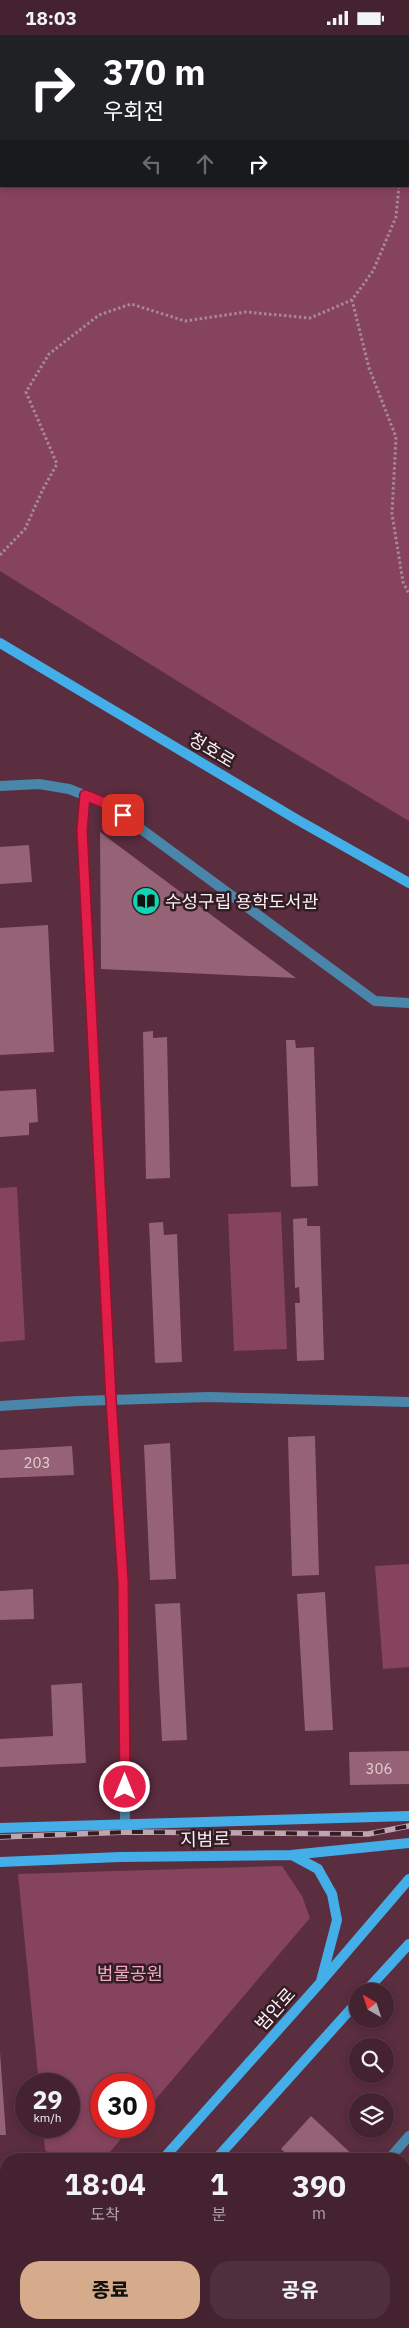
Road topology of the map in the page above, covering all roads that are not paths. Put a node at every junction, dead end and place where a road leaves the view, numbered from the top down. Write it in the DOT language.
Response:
graph roads {
  1 [pos="0,643"];
  2 [pos="0,786"];
  3 [pos="85,795"];
  4 [pos="409,883"];
  5 [pos="409,1003"];
  6 [pos="111,1400"];
  7 [pos="409,1402"];
  8 [pos="0,1406"];
  9 [pos="409,1816"];
  10 [pos="125,1825"];
  11 [pos="0,1828"];
  12 [pos="409,1843"];
  13 [pos="291,1855"];
  14 [pos="0,1862"];
  15 [pos="409,1879"];
  16 [pos="409,1944"];
  17 [pos="320,1983"];
  18 [pos="373,1983"];
  19 [pos="349,2011"];
  20 [pos="409,2136"];
  21 [pos="168,2153"];
  22 [pos="221,2153"];
  23 [pos="393,2153"];
  1 -- 4 [label="main road, 청호로"];
  2 -- 3 [label="street"];
  3 -- 5 [label="street"];
  3 -- 6 [label="street"];
  6 -- 7 [label="street"];
  6 -- 8 [label="street"];
  6 -- 10 [label="street"];
  9 -- 10 [label="main road"];
  10 -- 11 [label="main road"];
  12 -- 13 [label="main road, 지범로"];
  13 -- 14 [label="main road, 지범로"];
  13 -- 17 [label="main road"];
  15 -- 17 [label="main road, 범안로"];
  16 -- 18 [label="main road"];
  17 -- 21 [label="main road, 범안로"];
  19 -- 22 [label="main road"];
  20 -- 23 [label="street"];
}
